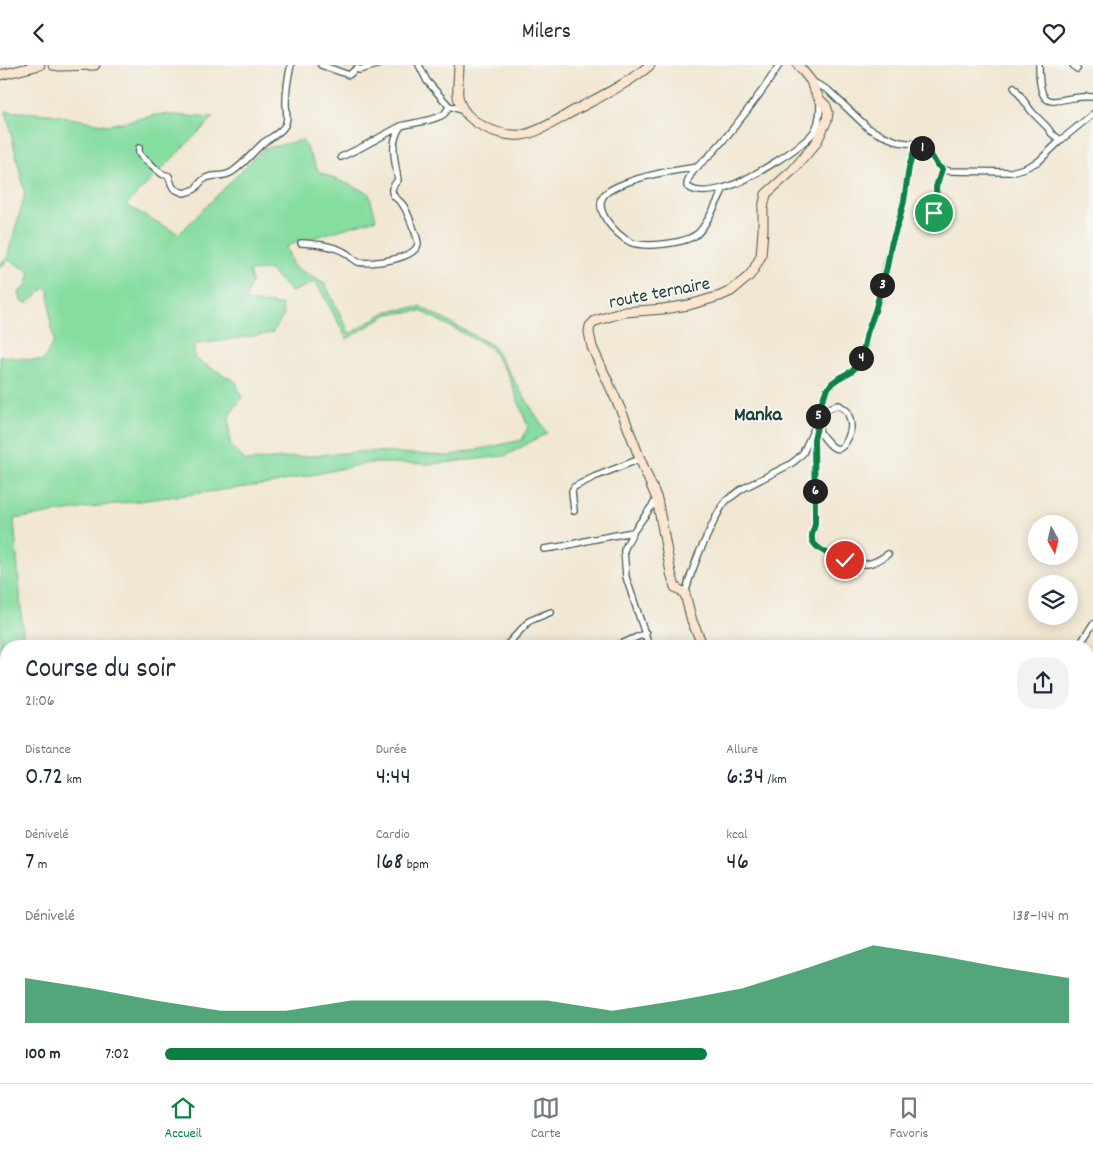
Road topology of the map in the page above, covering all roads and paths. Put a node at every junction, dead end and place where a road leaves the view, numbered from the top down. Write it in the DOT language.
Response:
graph roads {
  1 [pos="40,65"];
  2 [pos="53,65"];
  3 [pos="95,65"];
  4 [pos="291,65"];
  5 [pos="321,65"];
  6 [pos="377,65"];
  7 [pos="420,65"];
  8 [pos="459,65"];
  9 [pos="650,65"];
  10 [pos="779,65"];
  11 [pos="798,65"];
  12 [pos="1039,65"];
  13 [pos="0,75"];
  14 [pos="811,81"];
  15 [pos="1014,87"];
  16 [pos="1093,97"];
  17 [pos="820,100"];
  18 [pos="449,106"];
  19 [pos="464,111"];
  20 [pos="1093,114"];
  21 [pos="401,126"];
  22 [pos="1061,140"];
  23 [pos="916,144"];
  24 [pos="138,148"];
  25 [pos="341,157"];
  26 [pos="698,167"];
  27 [pos="942,169"];
  28 [pos="724,188"];
  29 [pos="930,225"];
  30 [pos="301,243"];
  31 [pos="819,408"];
  32 [pos="818,423"];
  33 [pos="640,459"];
  34 [pos="658,499"];
  35 [pos="574,511"];
  36 [pos="633,532"];
  37 [pos="544,549"];
  38 [pos="888,554"];
  39 [pos="685,593"];
  40 [pos="551,612"];
  41 [pos="1093,624"];
  42 [pos="646,633"];
  43 [pos="512,640"];
  44 [pos="630,640"];
  45 [pos="648,640"];
  46 [pos="701,640"];
  47 [pos="1083,640"];
  1 -- 13 [label="street"];
  2 -- 3 [label="street"];
  4 -- 24 [label="street"];
  5 -- 6 [label="street"];
  7 -- 18 [label="street"];
  8 -- 19 [label="street"];
  9 -- 19 [label="street"];
  10 -- 26 [label="street"];
  11 -- 14 [label="street"];
  12 -- 16 [label="street"];
  14 -- 17 [label="street"];
  14 -- 23 [label="street"];
  15 -- 22 [label="street"];
  17 -- 28 [label="street"];
  17 -- 33 [label="street, route ternaire"];
  18 -- 19 [label="street"];
  18 -- 21 [label="street"];
  20 -- 22 [label="street"];
  21 -- 25 [label="street"];
  21 -- 30 [label="street"];
  22 -- 27 [label="street"];
  23 -- 27 [label="street"];
  23 -- 31 [label="street"];
  26 -- 28 [label="street"];
  26 -- 28 [label="street"];
  27 -- 29 [label="street"];
  31 -- 32 [label="street"];
  31 -- 32 [label="street"];
  32 -- 38 [label="street"];
  32 -- 39 [label="street"];
  33 -- 34 [label="street, route ternaire"];
  33 -- 35 [label="street"];
  34 -- 36 [label="street"];
  34 -- 39 [label="street, route ternaire"];
  36 -- 37 [label="street"];
  36 -- 42 [label="street"];
  39 -- 46 [label="street, route ternaire"];
  40 -- 43 [label="street"];
  41 -- 47 [label="street"];
  42 -- 44 [label="street"];
  42 -- 45 [label="street"];
}
